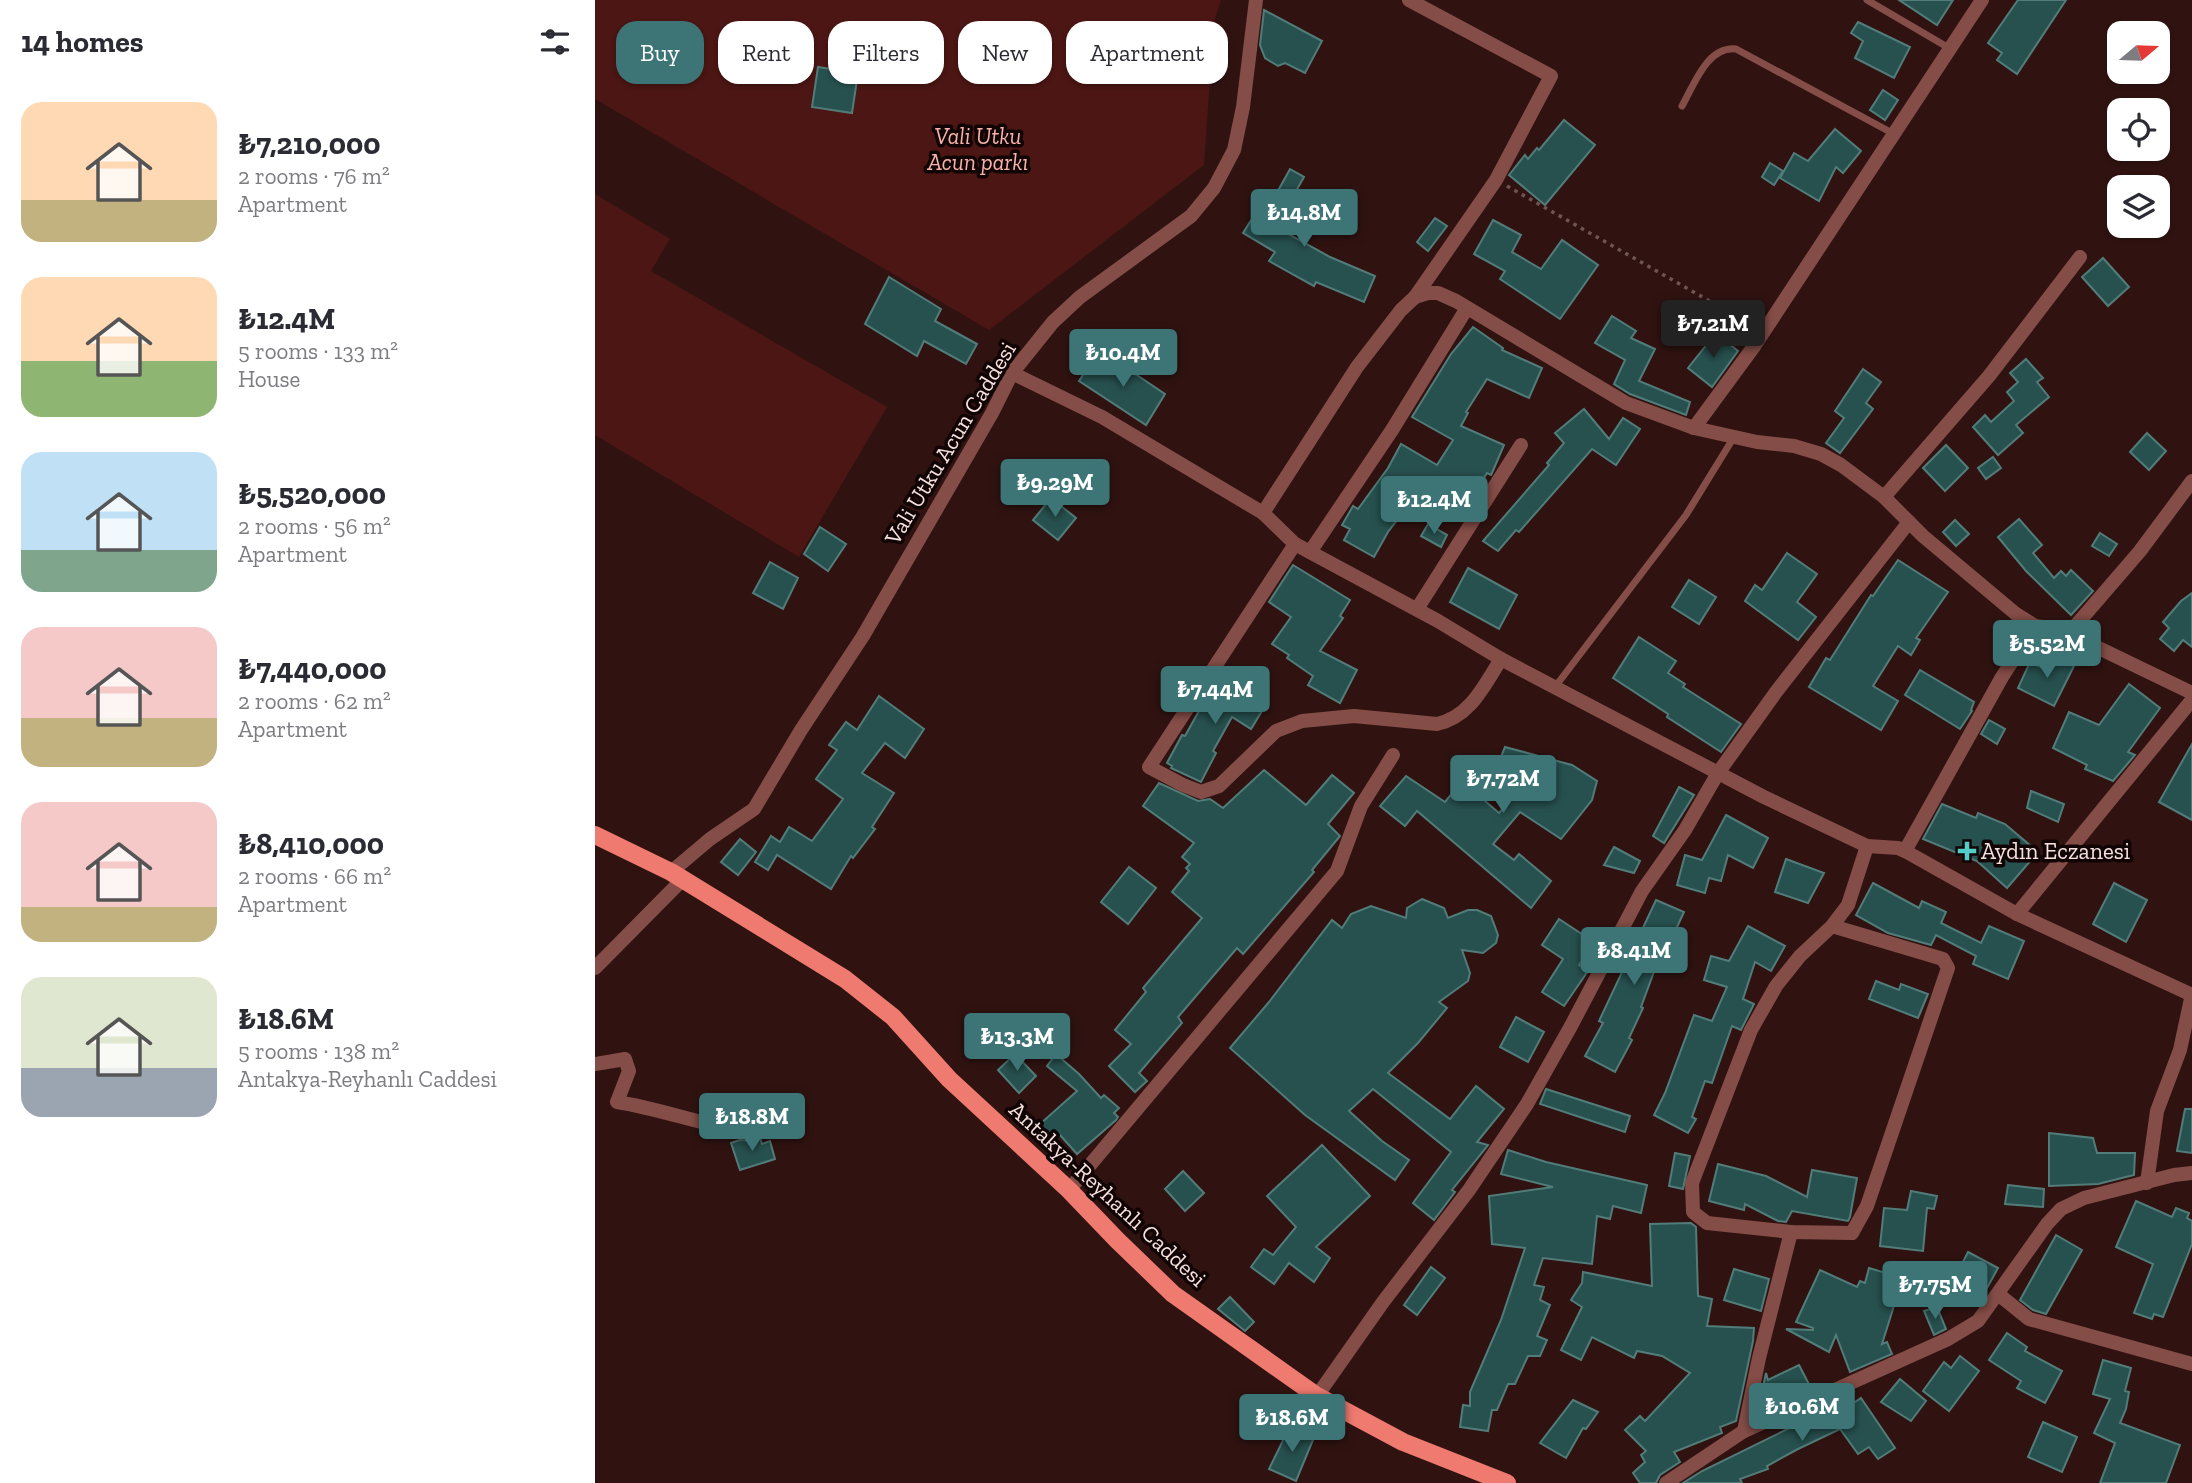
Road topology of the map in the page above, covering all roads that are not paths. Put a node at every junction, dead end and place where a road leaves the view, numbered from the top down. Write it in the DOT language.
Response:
graph roads {
  1 [pos="1256,0"];
  2 [pos="1409,0"];
  3 [pos="1867,0"];
  4 [pos="1982,0"];
  5 [pos="1949,48"];
  6 [pos="1682,106"];
  7 [pos="1894,134"];
  8 [pos="2080,257"];
  9 [pos="1415,297"];
  10 [pos="1467,308"];
  11 [pos="1012,373"];
  12 [pos="1694,428"];
  13 [pos="1735,437"];
  14 [pos="1521,444"];
  15 [pos="2192,481"];
  16 [pos="1884,497"];
  17 [pos="1263,513"];
  18 [pos="1909,522"];
  19 [pos="1295,544"];
  20 [pos="1310,552"];
  21 [pos="1417,609"];
  22 [pos="2035,626"];
  23 [pos="2071,631"];
  24 [pos="1501,659"];
  25 [pos="1555,687"];
  26 [pos="2192,693"];
  27 [pos="2192,700"];
  28 [pos="1393,755"];
  29 [pos="1718,773"];
  30 [pos="595,835"];
  31 [pos="1867,846"];
  32 [pos="1905,851"];
  33 [pos="677,876"];
  34 [pos="2017,914"];
  35 [pos="1832,926"];
  36 [pos="595,968"];
  37 [pos="2192,995"];
  38 [pos="595,1064"];
  39 [pos="752,1132"];
  40 [pos="2192,1173"];
  41 [pos="2147,1183"];
  42 [pos="1069,1190"];
  43 [pos="1791,1232"];
  44 [pos="1998,1294"];
  45 [pos="2192,1364"];
  46 [pos="1317,1396"];
  47 [pos="1744,1431"];
  48 [pos="1507,1483"];
  49 [pos="1666,1483"];
  1 -- 11 [label="street, Vali Utku Acun Caddesi"];
  2 -- 9 [label="street"];
  3 -- 5 [label="lane"];
  4 -- 5 [label="street"];
  5 -- 7 [label="street"];
  6 -- 7 [label="lane"];
  7 -- 12 [label="street"];
  8 -- 16 [label="street"];
  9 -- 10 [label="street"];
  9 -- 17 [label="street"];
  10 -- 12 [label="street"];
  10 -- 20 [label="street"];
  11 -- 17 [label="street"];
  11 -- 33 [label="street, Vali Utku Acun Caddesi"];
  12 -- 13 [label="street"];
  13 -- 16 [label="street"];
  13 -- 25 [label="lane"];
  14 -- 21 [label="street"];
  15 -- 23 [label="street"];
  16 -- 18 [label="street"];
  17 -- 19 [label="street"];
  18 -- 22 [label="street"];
  18 -- 29 [label="street"];
  19 -- 20 [label="street"];
  19 -- 24 [label="street"];
  20 -- 21 [label="street"];
  21 -- 24 [label="street"];
  22 -- 23 [label="street"];
  22 -- 32 [label="street"];
  23 -- 26 [label="street"];
  24 -- 25 [label="street"];
  25 -- 29 [label="street"];
  27 -- 34 [label="street"];
  28 -- 42 [label="street"];
  29 -- 31 [label="street"];
  29 -- 46 [label="street"];
  30 -- 33 [label="main road, Antakya-Reyhanlı Caddesi"];
  31 -- 32 [label="street"];
  31 -- 35 [label="street"];
  32 -- 34 [label="street"];
  33 -- 36 [label="street, Vali Utku Acun Caddesi"];
  33 -- 42 [label="main road, Antakya-Reyhanlı Caddesi"];
  34 -- 37 [label="street"];
  35 -- 43 [label="street"];
  35 -- 43 [label="street"];
  37 -- 41 [label="street"];
  38 -- 39 [label="street"];
  40 -- 41 [label="street"];
  41 -- 44 [label="street"];
  42 -- 46 [label="main road, Antakya-Reyhanlı Caddesi"];
  43 -- 47 [label="street"];
  44 -- 45 [label="street"];
  44 -- 47 [label="street"];
  46 -- 48 [label="main road, Antakya-Reyhanlı Caddesi"];
  47 -- 49 [label="street"];
}
